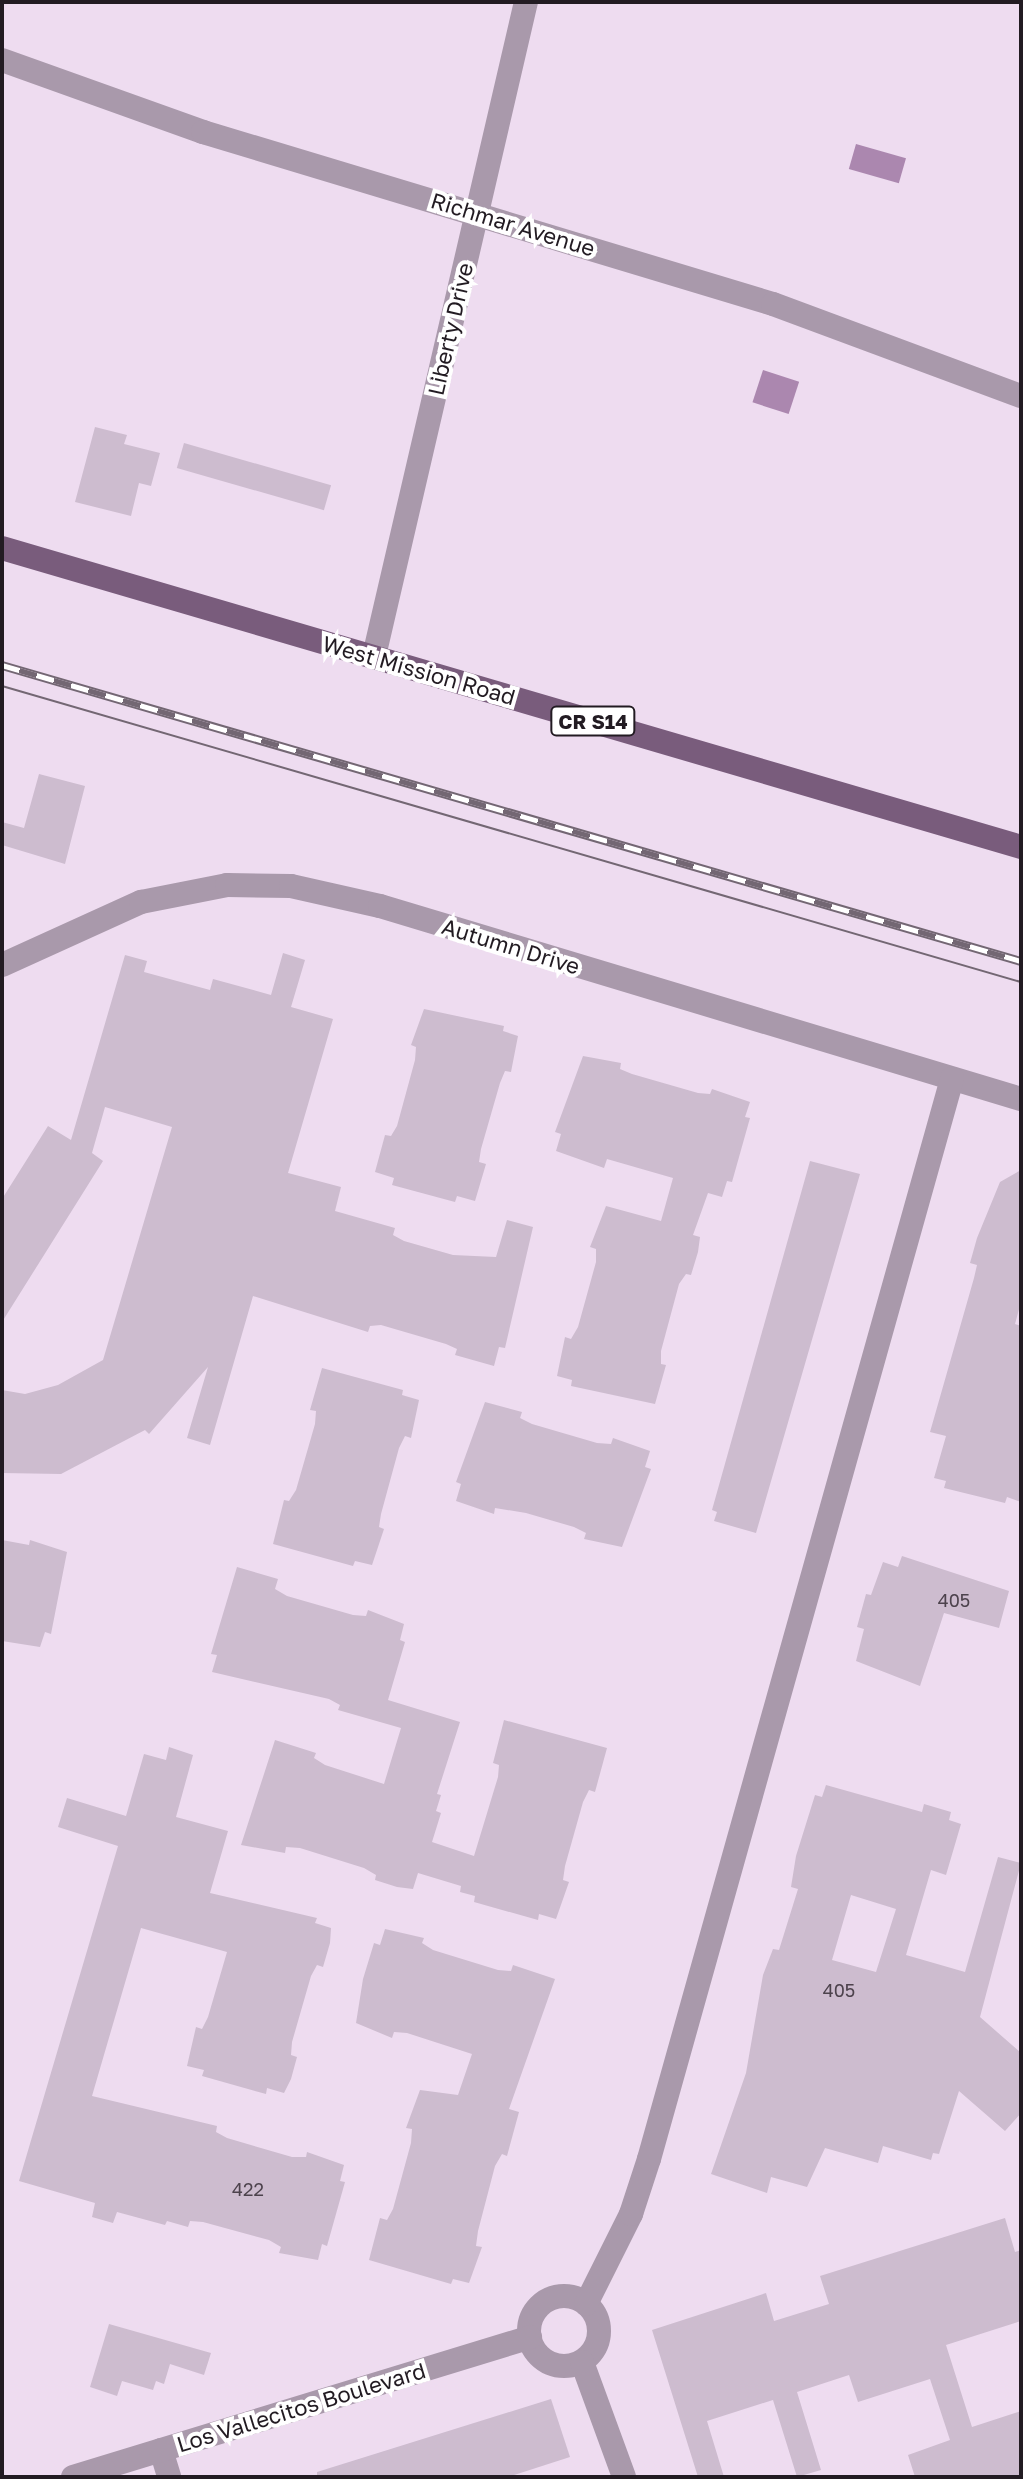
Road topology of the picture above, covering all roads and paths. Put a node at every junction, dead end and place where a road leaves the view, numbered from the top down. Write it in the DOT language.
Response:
graph roads {
  1 [pos="526,2"];
  2 [pos="2,60"];
  3 [pos="477,213"];
  4 [pos="1021,396"];
  5 [pos="2,548"];
  6 [pos="374,656"];
  7 [pos="1021,847"];
  8 [pos="2,965"];
  9 [pos="952,1079"];
  10 [pos="1021,1099"];
  11 [pos="586,2304"];
  12 [pos="530,2337"];
  13 [pos="582,2362"];
  14 [pos="161,2450"];
  15 [pos="73,2477"];
  16 [pos="169,2477"];
  17 [pos="624,2477"];
  1 -- 3 [label="street, Liberty Drive"];
  2 -- 3 [label="street, Richmar Avenue"];
  3 -- 4 [label="street, Richmar Avenue"];
  3 -- 6 [label="street, Liberty Drive"];
  5 -- 6 [label="main road, West Mission Road / CR S14"];
  6 -- 7 [label="main road, West Mission Road / CR S14"];
  8 -- 9 [label="street, Autumn Drive"];
  9 -- 10 [label="street, Autumn Drive"];
  9 -- 11 [label="street"];
  11 -- 12 [label="street"];
  11 -- 13 [label="street"];
  12 -- 13 [label="street"];
  12 -- 14 [label="street, Los Vallecitos Boulevard"];
  13 -- 17 [label="street"];
  14 -- 15 [label="street, Los Vallecitos Boulevard"];
  14 -- 16 [label="street"];
}
